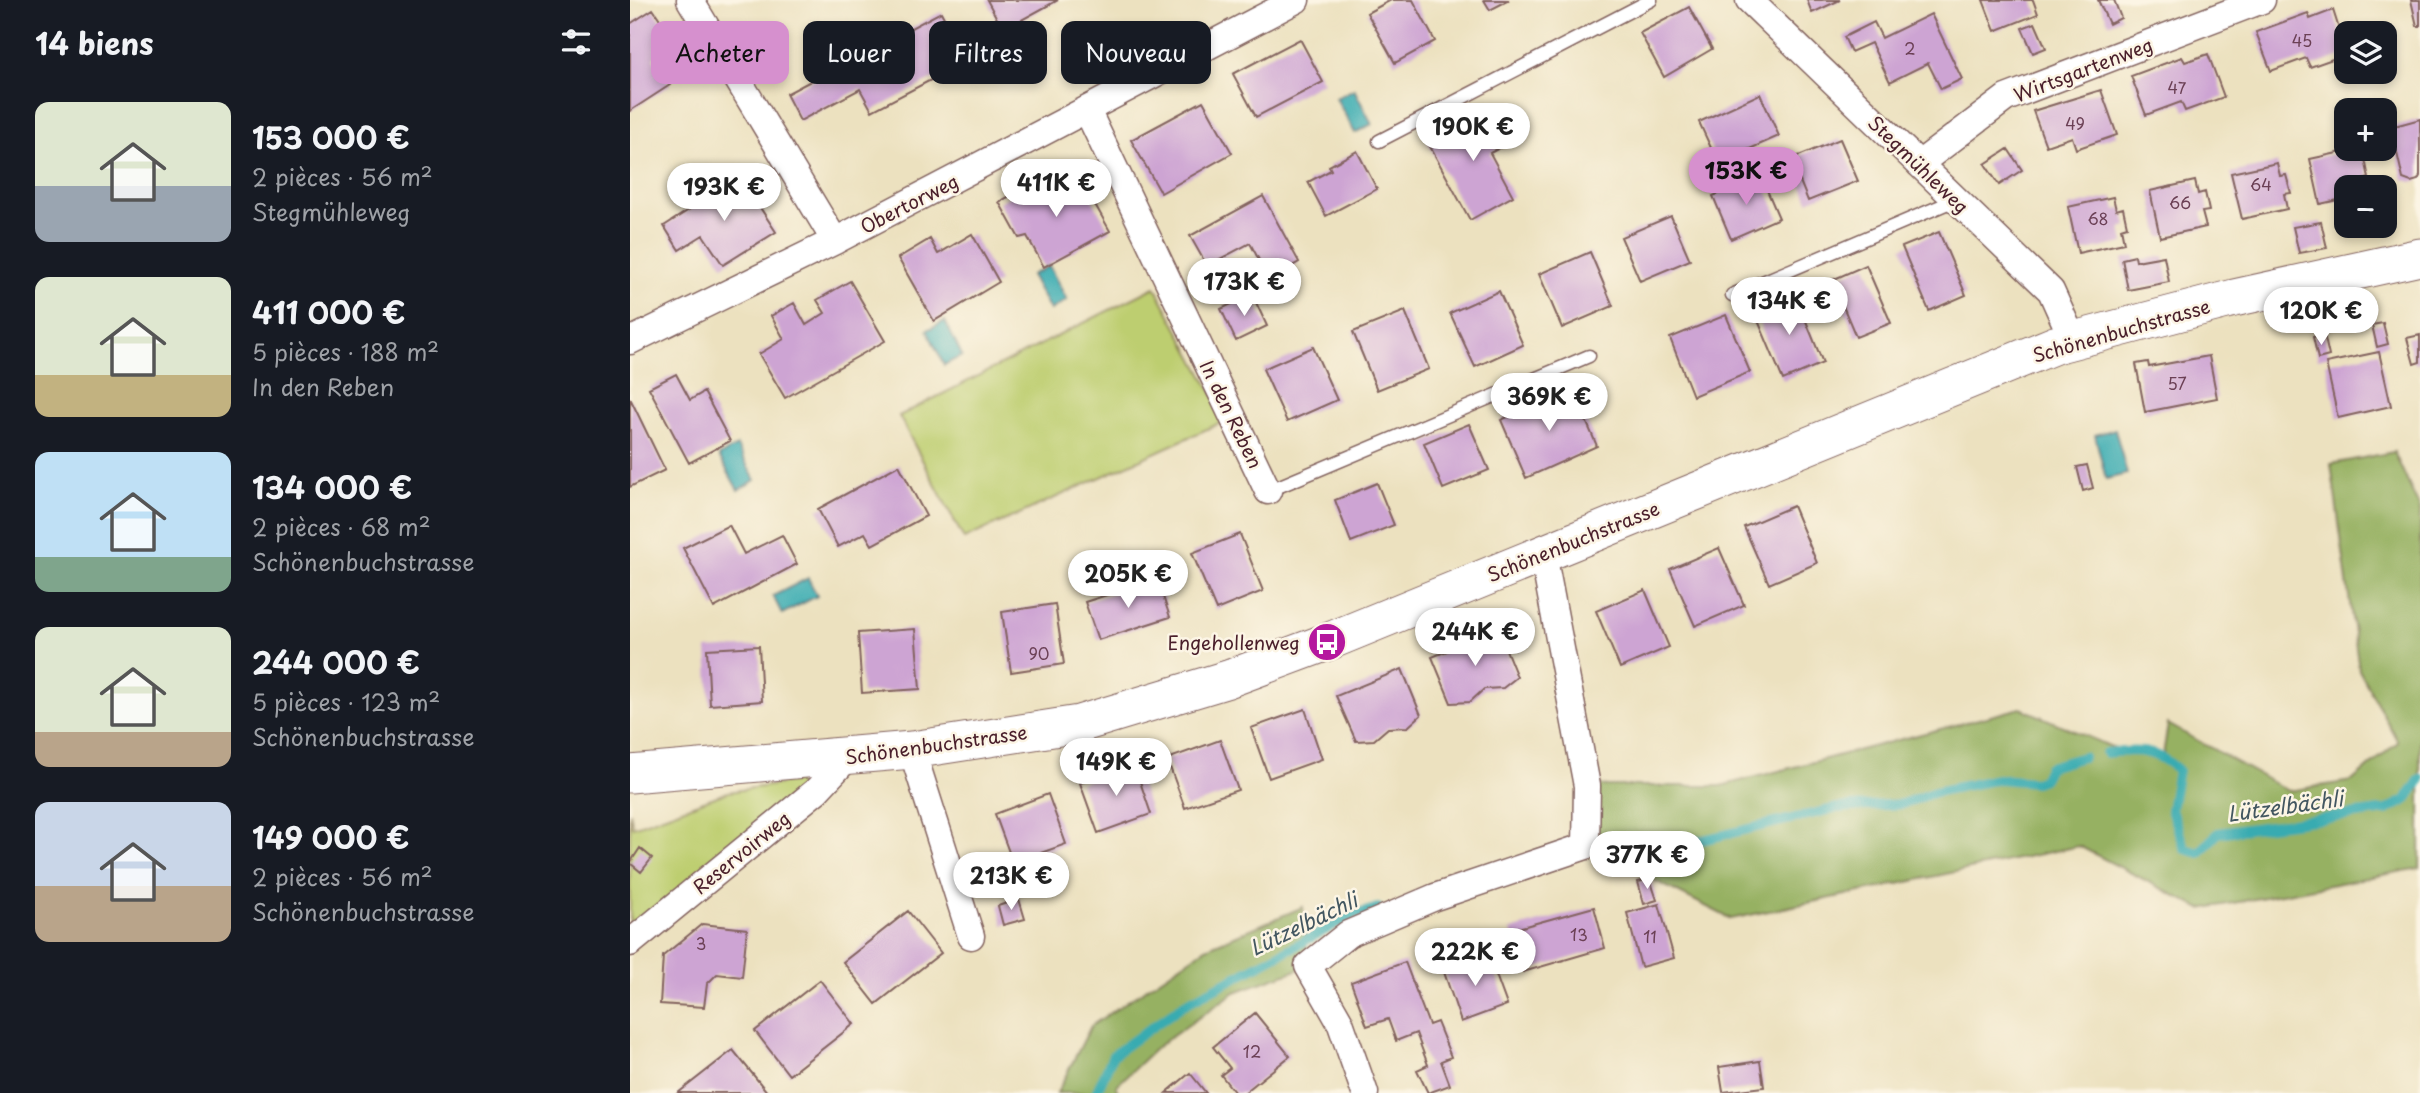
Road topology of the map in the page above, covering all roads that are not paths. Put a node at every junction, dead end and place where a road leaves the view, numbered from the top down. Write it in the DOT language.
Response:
graph roads {
  1 [pos="690,0"];
  2 [pos="1296,0"];
  3 [pos="1651,0"];
  4 [pos="1749,0"];
  5 [pos="2262,0"];
  6 [pos="1087,110"];
  7 [pos="1379,141"];
  8 [pos="1919,164"];
  9 [pos="1955,200"];
  10 [pos="835,241"];
  11 [pos="2420,257"];
  12 [pos="1732,295"];
  13 [pos="2073,340"];
  14 [pos="630,341"];
  15 [pos="1588,356"];
  16 [pos="1268,491"];
  17 [pos="1543,554"];
  18 [pos="912,750"];
  19 [pos="848,757"];
  20 [pos="630,774"];
  21 [pos="971,936"];
  22 [pos="630,943"];
  23 [pos="1365,1093"];
  1 -- 10 [label="street"];
  2 -- 6 [label="street, Obertorweg"];
  3 -- 7 [label="lane"];
  4 -- 8 [label="street, Stegmühleweg"];
  5 -- 8 [label="street, Wirtsgartenweg"];
  6 -- 10 [label="street, Obertorweg"];
  6 -- 16 [label="street, In den Reben"];
  8 -- 9 [label="street, Stegmühleweg"];
  9 -- 12 [label="lane"];
  9 -- 13 [label="street, Stegmühleweg"];
  10 -- 14 [label="street, Obertorweg"];
  11 -- 13 [label="street, Schönenbuchstrasse"];
  13 -- 17 [label="street, Schönenbuchstrasse"];
  15 -- 16 [label="lane"];
  17 -- 18 [label="street, Schönenbuchstrasse"];
  17 -- 23 [label="street"];
  18 -- 19 [label="street, Schönenbuchstrasse"];
  18 -- 21 [label="street"];
  19 -- 20 [label="street, Schönenbuchstrasse"];
  19 -- 22 [label="street, Reservoirweg"];
}
